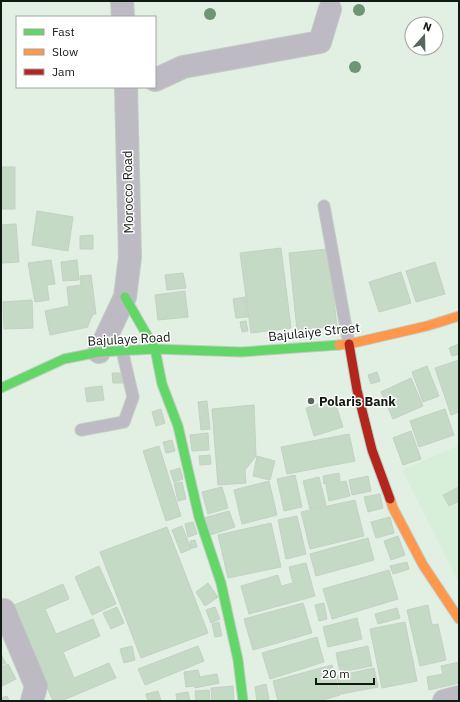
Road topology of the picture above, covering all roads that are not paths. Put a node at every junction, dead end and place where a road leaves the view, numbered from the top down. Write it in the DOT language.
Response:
graph roads {
  1 [pos="122,1"];
  2 [pos="330,9"];
  3 [pos="123,16"];
  4 [pos="156,80"];
  5 [pos="131,89"];
  6 [pos="324,206"];
  7 [pos="125,297"];
  8 [pos="459,316"];
  9 [pos="349,344"];
  10 [pos="155,349"];
  11 [pos="122,350"];
  12 [pos="99,352"];
  13 [pos="241,352"];
  14 [pos="1,388"];
  15 [pos="81,430"];
  16 [pos="4,610"];
  17 [pos="459,619"];
  18 [pos="459,697"];
  19 [pos="32,701"];
  20 [pos="243,701"];
  21 [pos="444,701"];
  1 -- 3 [label="street"];
  2 -- 4 [label="street"];
  5 -- 7 [label="street, Morocco Road"];
  6 -- 9 [label="lane"];
  7 -- 10 [label="street"];
  7 -- 12 [label="street, Morocco Road"];
  8 -- 9 [label="street, Bajulaiye Street"];
  9 -- 13 [label="street, Bajulaiye Street"];
  9 -- 17 [label="street"];
  10 -- 11 [label="street, Bajulaye Road"];
  10 -- 13 [label="street, Bajulaye Road"];
  10 -- 20 [label="street"];
  11 -- 12 [label="street, Bajulaye Road"];
  11 -- 15 [label="lane"];
  12 -- 14 [label="street, Bajulaye Road"];
  16 -- 19 [label="street"];
  18 -- 21 [label="street"];
}
